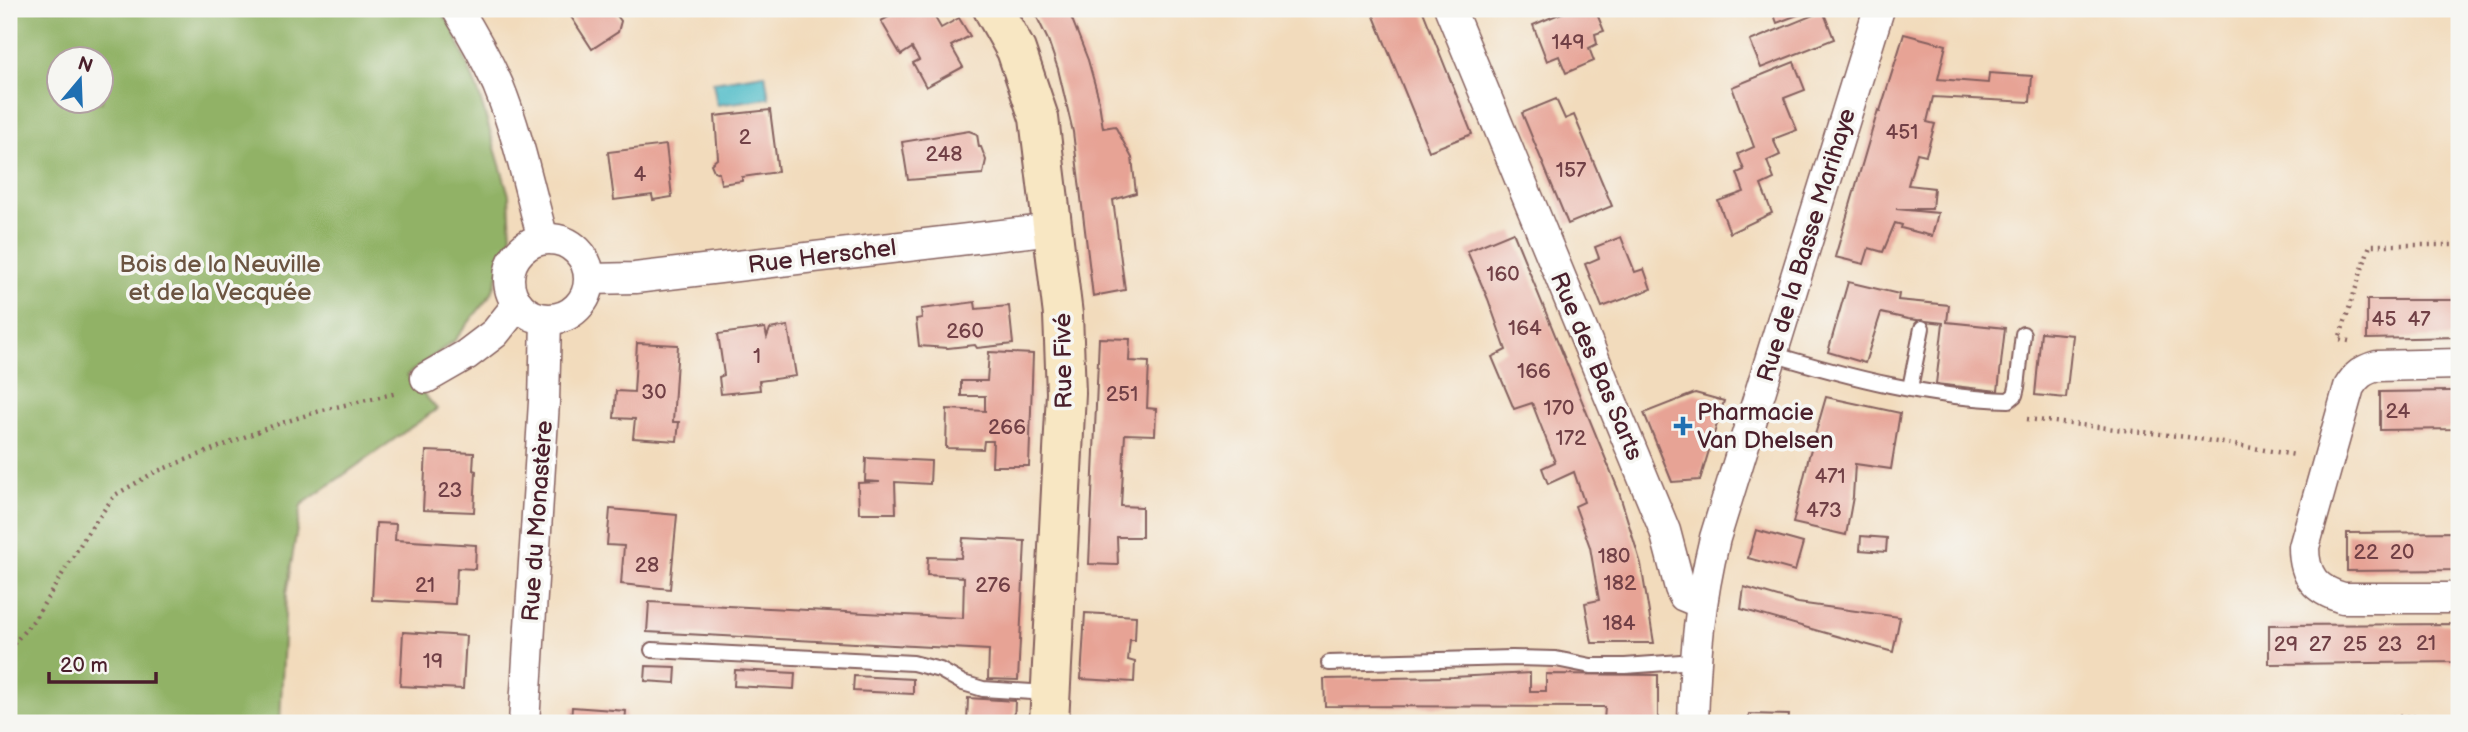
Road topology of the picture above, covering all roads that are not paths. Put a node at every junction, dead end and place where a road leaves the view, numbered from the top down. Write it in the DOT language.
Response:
graph roads {
  1 [pos="457,9"];
  2 [pos="993,9"];
  3 [pos="1450,9"];
  4 [pos="1879,9"];
  5 [pos="1053,229"];
  6 [pos="543,239"];
  7 [pos="590,279"];
  8 [pos="518,304"];
  9 [pos="546,319"];
  10 [pos="1922,328"];
  11 [pos="2023,334"];
  12 [pos="1772,354"];
  13 [pos="2459,364"];
  14 [pos="426,378"];
  15 [pos="1910,388"];
  16 [pos="2459,598"];
  17 [pos="1701,603"];
  18 [pos="652,650"];
  19 [pos="1695,661"];
  20 [pos="1329,663"];
  21 [pos="1049,708"];
  22 [pos="524,723"];
  23 [pos="1693,723"];
  1 -- 6 [label="street"];
  2 -- 5 [label="street, Rue Fivé"];
  3 -- 17 [label="street, Rue des Bas Sarts"];
  4 -- 12 [label="street, Rue de la Basse Marihaye"];
  5 -- 7 [label="street, Rue Herschel"];
  5 -- 21 [label="street, Rue Fivé"];
  6 -- 7 [label="street"];
  6 -- 8 [label="street"];
  7 -- 9 [label="street"];
  8 -- 9 [label="street"];
  8 -- 14 [label="street"];
  9 -- 22 [label="street, Rue du Monastère"];
  10 -- 15 [label="lane"];
  11 -- 15 [label="lane"];
  12 -- 15 [label="lane"];
  12 -- 17 [label="street, Rue de la Basse Marihaye"];
  13 -- 16 [label="street"];
  17 -- 19 [label="street"];
  18 -- 21 [label="lane"];
  19 -- 20 [label="lane"];
  19 -- 23 [label="street"];
}
